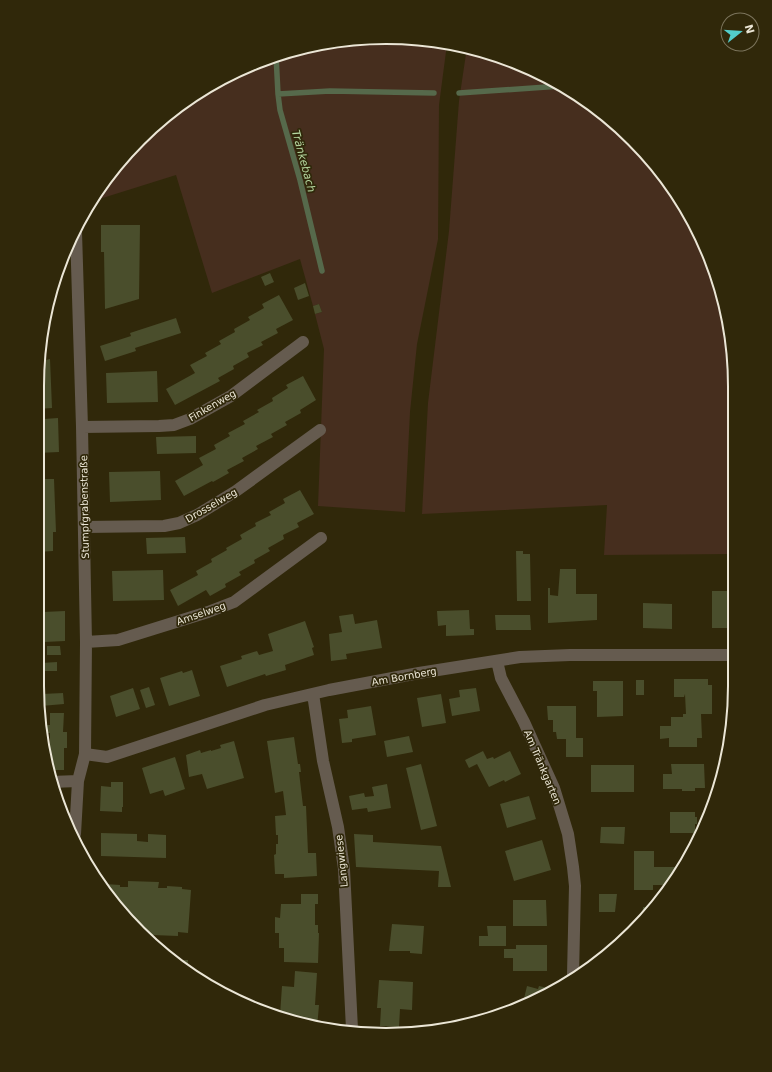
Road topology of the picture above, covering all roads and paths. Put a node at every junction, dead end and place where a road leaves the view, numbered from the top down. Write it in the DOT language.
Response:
graph roads {
  1 [pos="76,241"];
  2 [pos="303,342"];
  3 [pos="82,427"];
  4 [pos="320,430"];
  5 [pos="84,527"];
  6 [pos="321,538"];
  7 [pos="86,642"];
  8 [pos="728,655"];
  9 [pos="497,661"];
  10 [pos="313,694"];
  11 [pos="85,754"];
  12 [pos="78,781"];
  13 [pos="58,782"];
  14 [pos="75,829"];
  15 [pos="573,972"];
  16 [pos="352,1026"];
  1 -- 3 [label="street, Stumpfgrabenstraße"];
  2 -- 3 [label="street, Finkenweg"];
  3 -- 5 [label="street, Stumpfgrabenstraße"];
  4 -- 5 [label="street, Drosselweg"];
  5 -- 7 [label="street, Stumpfgrabenstraße"];
  6 -- 7 [label="street, Amselweg"];
  7 -- 11 [label="street, Stumpfgrabenstraße"];
  8 -- 9 [label="street, Am Bornberg"];
  9 -- 10 [label="street, Am Bornberg"];
  9 -- 15 [label="street, Am Tränkgarten"];
  10 -- 11 [label="street, Am Bornberg"];
  10 -- 16 [label="street, Langwiese"];
  11 -- 12 [label="street, Stumpfgrabenstraße"];
  12 -- 13 [label="street"];
  12 -- 14 [label="street, Stumpfgrabenstraße"];
}
